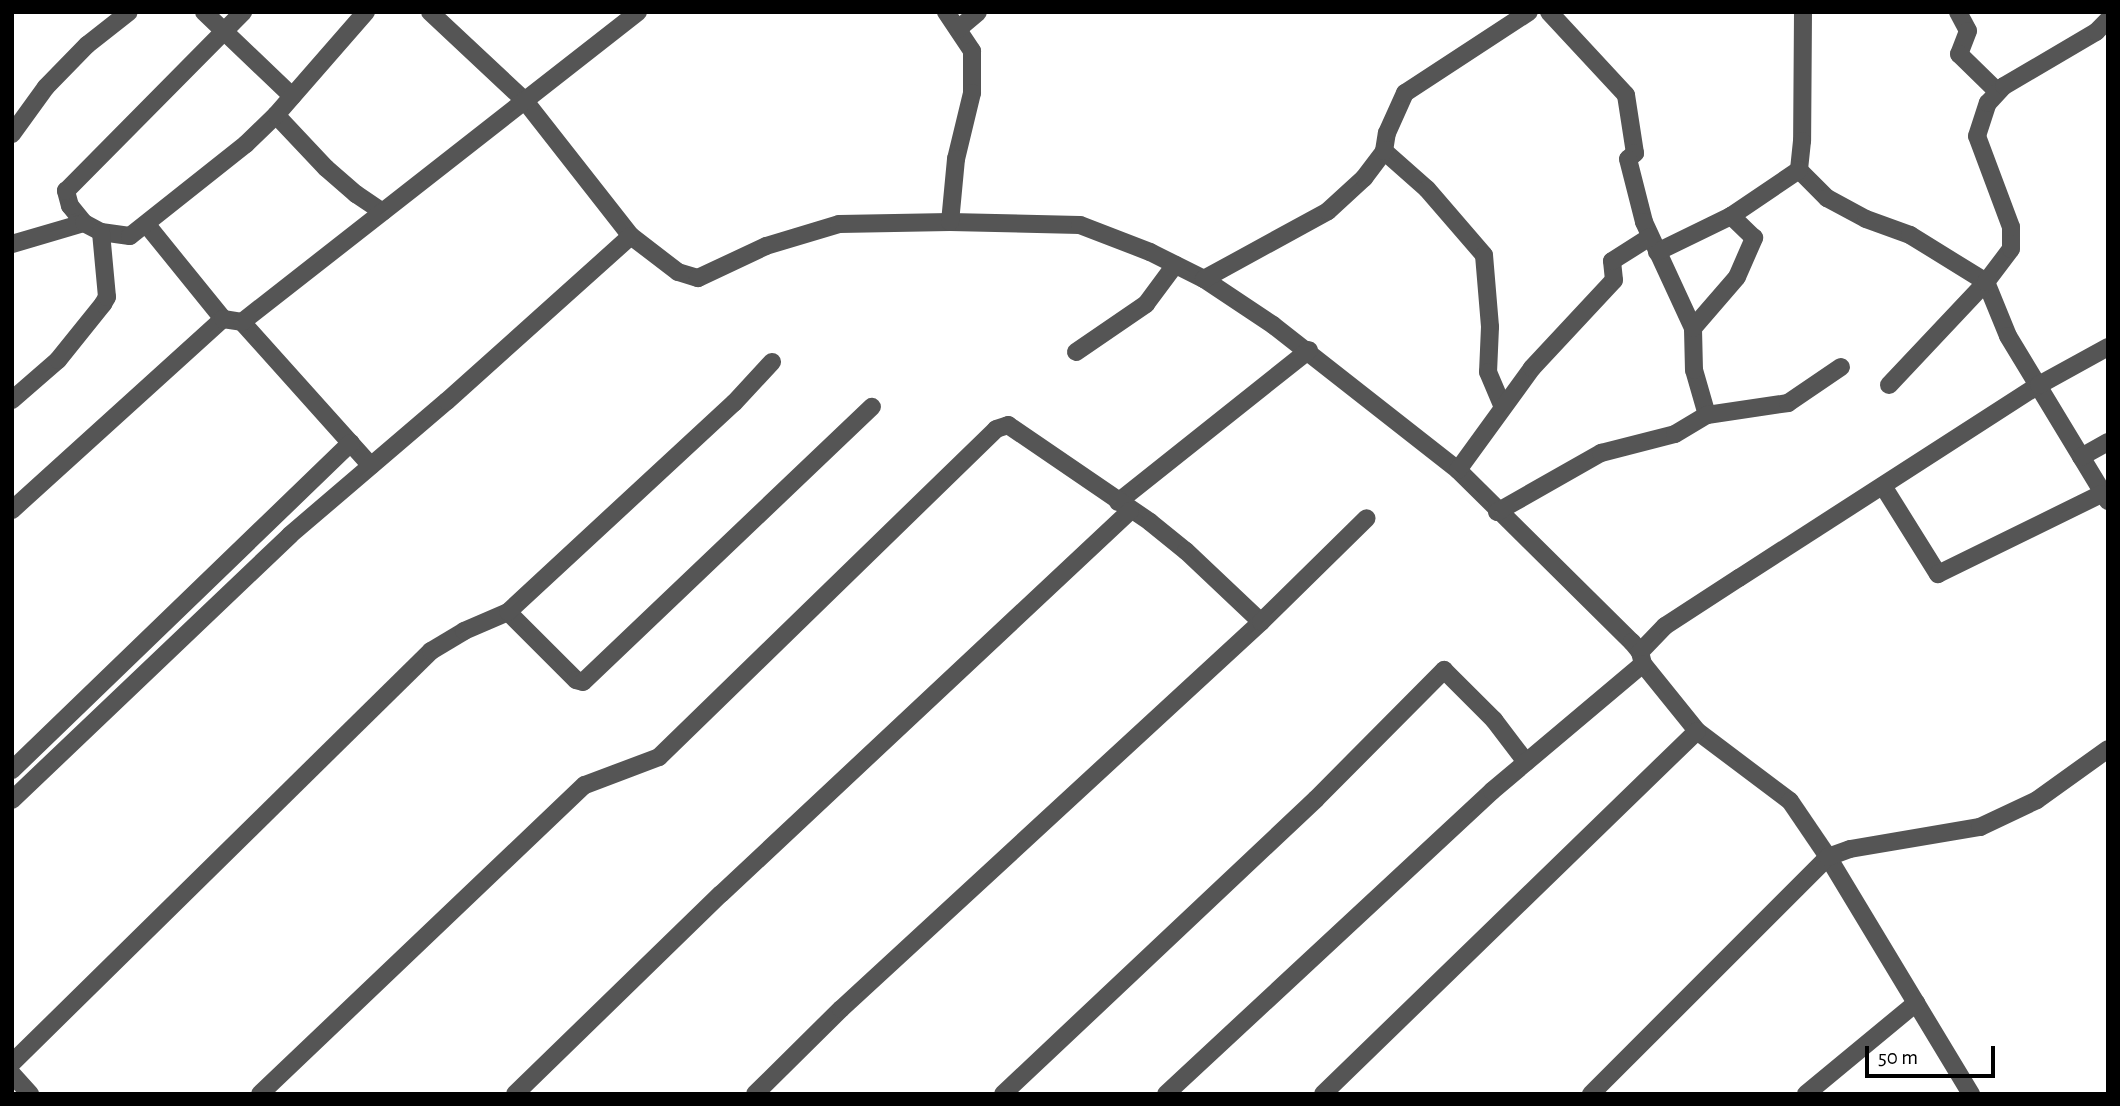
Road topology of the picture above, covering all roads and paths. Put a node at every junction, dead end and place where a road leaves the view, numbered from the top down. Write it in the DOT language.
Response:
graph roads {
  1 [pos="129,12"];
  2 [pos="204,12"];
  3 [pos="243,12"];
  4 [pos="366,12"];
  5 [pos="638,12"];
  6 [pos="946,12"];
  7 [pos="978,12"];
  8 [pos="1529,12"];
  9 [pos="1549,12"];
  10 [pos="1803,12"];
  11 [pos="1958,12"];
  12 [pos="441,16"];
  13 [pos="2108,20"];
  14 [pos="958,29"];
  15 [pos="224,34"];
  16 [pos="1998,92"];
  17 [pos="292,96"];
  18 [pos="525,101"];
  19 [pos="276,116"];
  20 [pos="12,134"];
  21 [pos="1384,151"];
  22 [pos="1799,170"];
  23 [pos="383,212"];
  24 [pos="1731,216"];
  25 [pos="950,222"];
  26 [pos="85,223"];
  27 [pos="147,225"];
  28 [pos="101,232"];
  29 [pos="631,236"];
  30 [pos="12,244"];
  31 [pos="1653,245"];
  32 [pos="1175,265"];
  33 [pos="1204,279"];
  34 [pos="1986,282"];
  35 [pos="223,319"];
  36 [pos="242,322"];
  37 [pos="1693,328"];
  38 [pos="2108,347"];
  39 [pos="1309,350"];
  40 [pos="1076,352"];
  41 [pos="772,362"];
  42 [pos="1841,367"];
  43 [pos="1889,384"];
  44 [pos="2039,385"];
  45 [pos="12,400"];
  46 [pos="1502,405"];
  47 [pos="872,407"];
  48 [pos="1707,415"];
  49 [pos="2108,442"];
  50 [pos="351,443"];
  51 [pos="2081,457"];
  52 [pos="371,466"];
  53 [pos="1458,470"];
  54 [pos="1883,486"];
  55 [pos="2104,498"];
  56 [pos="1124,507"];
  57 [pos="12,510"];
  58 [pos="1497,512"];
  59 [pos="1367,518"];
  60 [pos="508,612"];
  61 [pos="1261,622"];
  62 [pos="1642,658"];
  63 [pos="116,668"];
  64 [pos="132,685"];
  65 [pos="1696,731"];
  66 [pos="2108,749"];
  67 [pos="1526,762"];
  68 [pos="12,770"];
  69 [pos="12,800"];
  70 [pos="1828,857"];
  71 [pos="1916,1003"];
  72 [pos="12,1063"];
  73 [pos="12,1074"];
  74 [pos="30,1094"];
  75 [pos="260,1094"];
  76 [pos="515,1094"];
  77 [pos="755,1094"];
  78 [pos="1003,1094"];
  79 [pos="1166,1094"];
  80 [pos="1323,1094"];
  81 [pos="1591,1094"];
  82 [pos="1806,1094"];
  83 [pos="1971,1094"];
  1 -- 20 [label="street"];
  2 -- 15 [label="street"];
  3 -- 15 [label="street"];
  4 -- 17 [label="street"];
  5 -- 18 [label="street"];
  6 -- 14 [label="street"];
  7 -- 14 [label="street"];
  8 -- 21 [label="street"];
  9 -- 31 [label="street"];
  10 -- 22 [label="street"];
  11 -- 16 [label="street"];
  12 -- 18 [label="street"];
  13 -- 16 [label="street"];
  14 -- 25 [label="street"];
  15 -- 17 [label="street"];
  15 -- 26 [label="street"];
  16 -- 34 [label="street"];
  17 -- 19 [label="street"];
  18 -- 23 [label="street"];
  18 -- 29 [label="street"];
  19 -- 23 [label="street"];
  19 -- 27 [label="street"];
  21 -- 33 [label="street"];
  21 -- 46 [label="street"];
  22 -- 24 [label="street"];
  22 -- 34 [label="street"];
  23 -- 36 [label="street"];
  24 -- 31 [label="street"];
  24 -- 37 [label="street"];
  25 -- 29 [label="street"];
  25 -- 32 [label="street"];
  26 -- 28 [label="street"];
  26 -- 30 [label="street"];
  27 -- 28 [label="street"];
  27 -- 35 [label="street"];
  28 -- 45 [label="street"];
  29 -- 52 [label="street"];
  31 -- 37 [label="street"];
  31 -- 46 [label="street"];
  32 -- 33 [label="street"];
  32 -- 40 [label="street"];
  33 -- 39 [label="street"];
  34 -- 43 [label="street"];
  34 -- 44 [label="street"];
  35 -- 36 [label="street"];
  35 -- 57 [label="street"];
  36 -- 50 [label="street"];
  37 -- 48 [label="street"];
  38 -- 44 [label="street"];
  39 -- 53 [label="street"];
  39 -- 56 [label="street"];
  41 -- 60 [label="street"];
  42 -- 48 [label="street"];
  44 -- 51 [label="street"];
  44 -- 54 [label="street"];
  46 -- 53 [label="street"];
  47 -- 60 [label="street"];
  48 -- 58 [label="street"];
  49 -- 51 [label="street"];
  50 -- 52 [label="street"];
  50 -- 63 [label="street"];
  51 -- 55 [label="street"];
  52 -- 64 [label="street"];
  53 -- 58 [label="street"];
  54 -- 55 [label="street"];
  54 -- 62 [label="street"];
  56 -- 61 [label="street"];
  56 -- 75 [label="street"];
  56 -- 76 [label="street"];
  58 -- 62 [label="street"];
  59 -- 61 [label="street"];
  60 -- 72 [label="street"];
  61 -- 77 [label="street"];
  62 -- 65 [label="street"];
  62 -- 67 [label="street"];
  63 -- 64 [label="street"];
  63 -- 68 [label="street"];
  64 -- 69 [label="street"];
  65 -- 70 [label="street"];
  65 -- 80 [label="street"];
  66 -- 70 [label="street"];
  67 -- 78 [label="street"];
  67 -- 79 [label="street"];
  70 -- 71 [label="street"];
  70 -- 81 [label="street"];
  71 -- 82 [label="street"];
  71 -- 83 [label="street"];
  73 -- 74 [label="street"];
}
